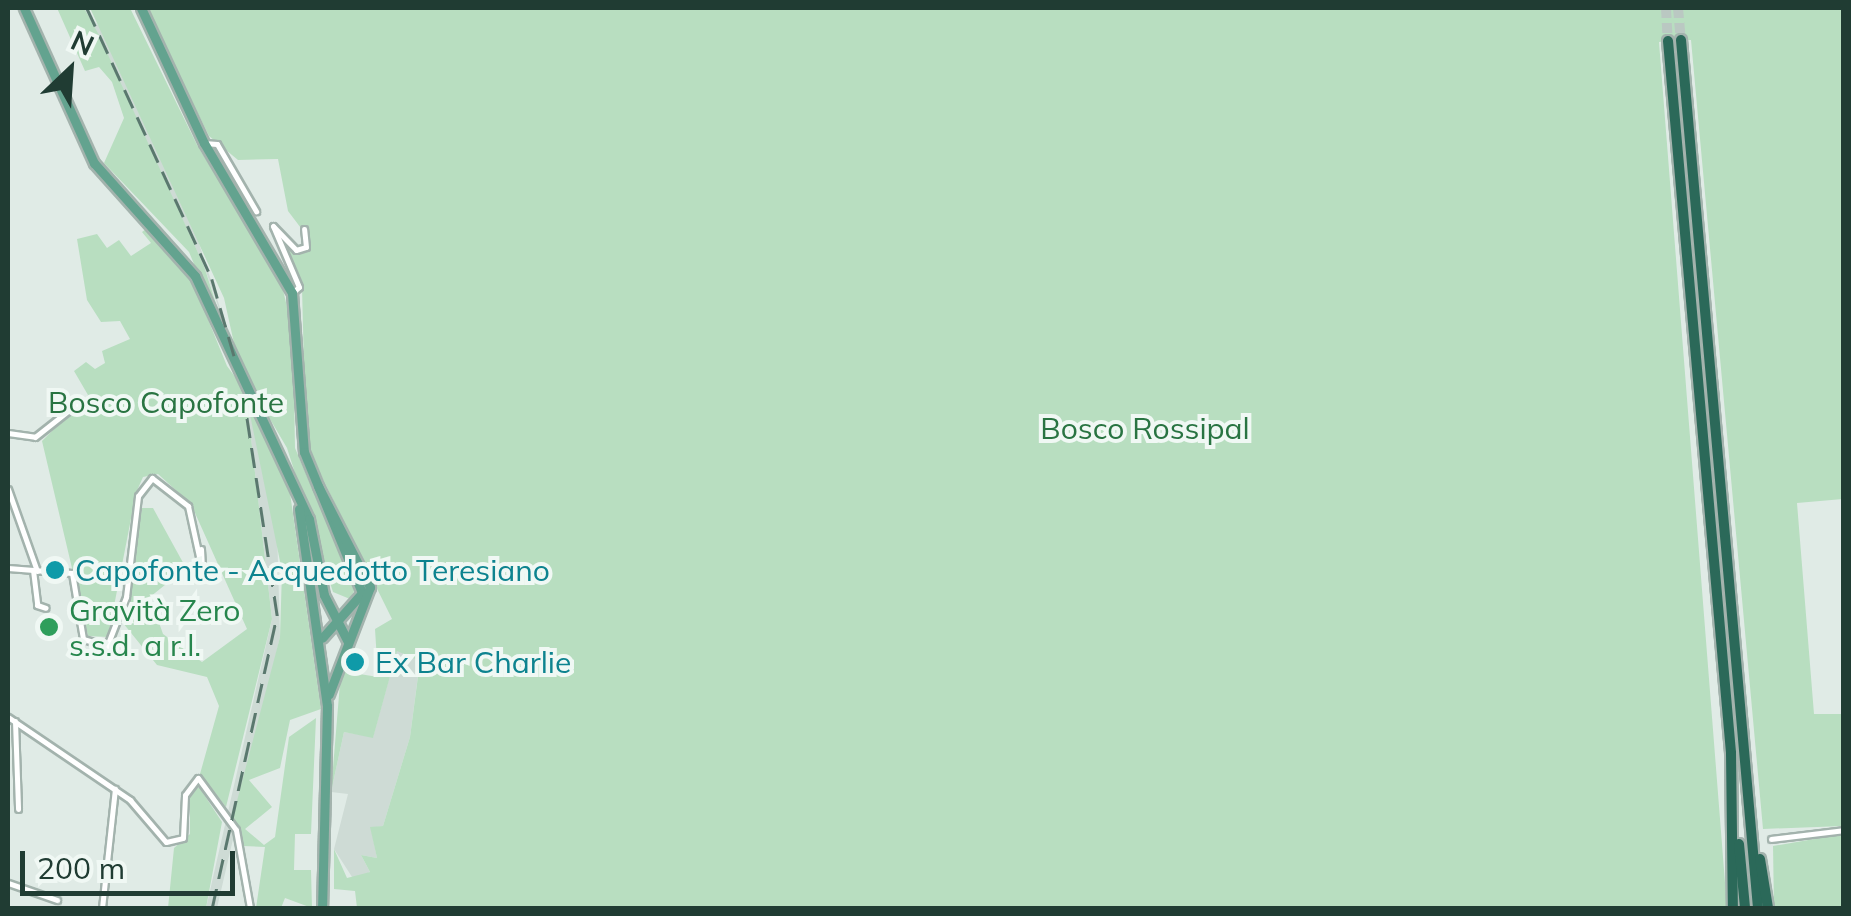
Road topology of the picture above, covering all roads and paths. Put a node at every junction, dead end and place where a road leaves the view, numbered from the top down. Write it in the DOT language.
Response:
graph roads {
  1 [pos="24,8"];
  2 [pos="141,8"];
  3 [pos="1668,40"];
  4 [pos="1681,40"];
  5 [pos="204,143"];
  6 [pos="256,211"];
  7 [pos="304,229"];
  8 [pos="292,293"];
  9 [pos="78,403"];
  10 [pos="8,433"];
  11 [pos="8,489"];
  12 [pos="296,492"];
  13 [pos="201,549"];
  14 [pos="8,568"];
  15 [pos="35,571"];
  16 [pos="322,572"];
  17 [pos="316,597"];
  18 [pos="361,605"];
  19 [pos="46,608"];
  20 [pos="337,614"];
  21 [pos="322,638"];
  22 [pos="346,640"];
  23 [pos="327,706"];
  24 [pos="8,717"];
  25 [pos="15,721"];
  26 [pos="1743,744"];
  27 [pos="1732,753"];
  28 [pos="115,788"];
  29 [pos="18,809"];
  30 [pos="1844,830"];
  31 [pos="1772,838"];
  32 [pos="8,883"];
  33 [pos="58,900"];
  34 [pos="102,908"];
  35 [pos="250,908"];
  36 [pos="322,908"];
  37 [pos="1733,908"];
  38 [pos="1745,908"];
  39 [pos="1758,908"];
  40 [pos="1768,908"];
  1 -- 12 [label="main road"];
  2 -- 5 [label="main road"];
  3 -- 27 [label="highway"];
  4 -- 26 [label="highway"];
  5 -- 6 [label="street"];
  5 -- 8 [label="main road"];
  7 -- 8 [label="street"];
  8 -- 18 [label="main road"];
  9 -- 10 [label="street"];
  11 -- 15 [label="street"];
  12 -- 16 [label="main road"];
  12 -- 17 [label="main road"];
  13 -- 15 [label="street"];
  14 -- 15 [label="street"];
  15 -- 19 [label="street"];
  16 -- 18 [label="main road"];
  16 -- 20 [label="main road"];
  17 -- 20 [label="main road"];
  17 -- 21 [label="main road"];
  18 -- 20 [label="main road"];
  18 -- 22 [label="main road"];
  20 -- 21 [label="main road"];
  20 -- 22 [label="main road"];
  21 -- 23 [label="main road"];
  22 -- 23 [label="main road"];
  23 -- 36 [label="main road"];
  24 -- 25 [label="street"];
  25 -- 28 [label="street"];
  25 -- 29 [label="street"];
  26 -- 39 [label="highway"];
  26 -- 40 [label="highway"];
  27 -- 37 [label="highway"];
  27 -- 38 [label="highway"];
  28 -- 34 [label="street"];
  28 -- 35 [label="street"];
  30 -- 31 [label="street"];
  32 -- 33 [label="street"];
}
